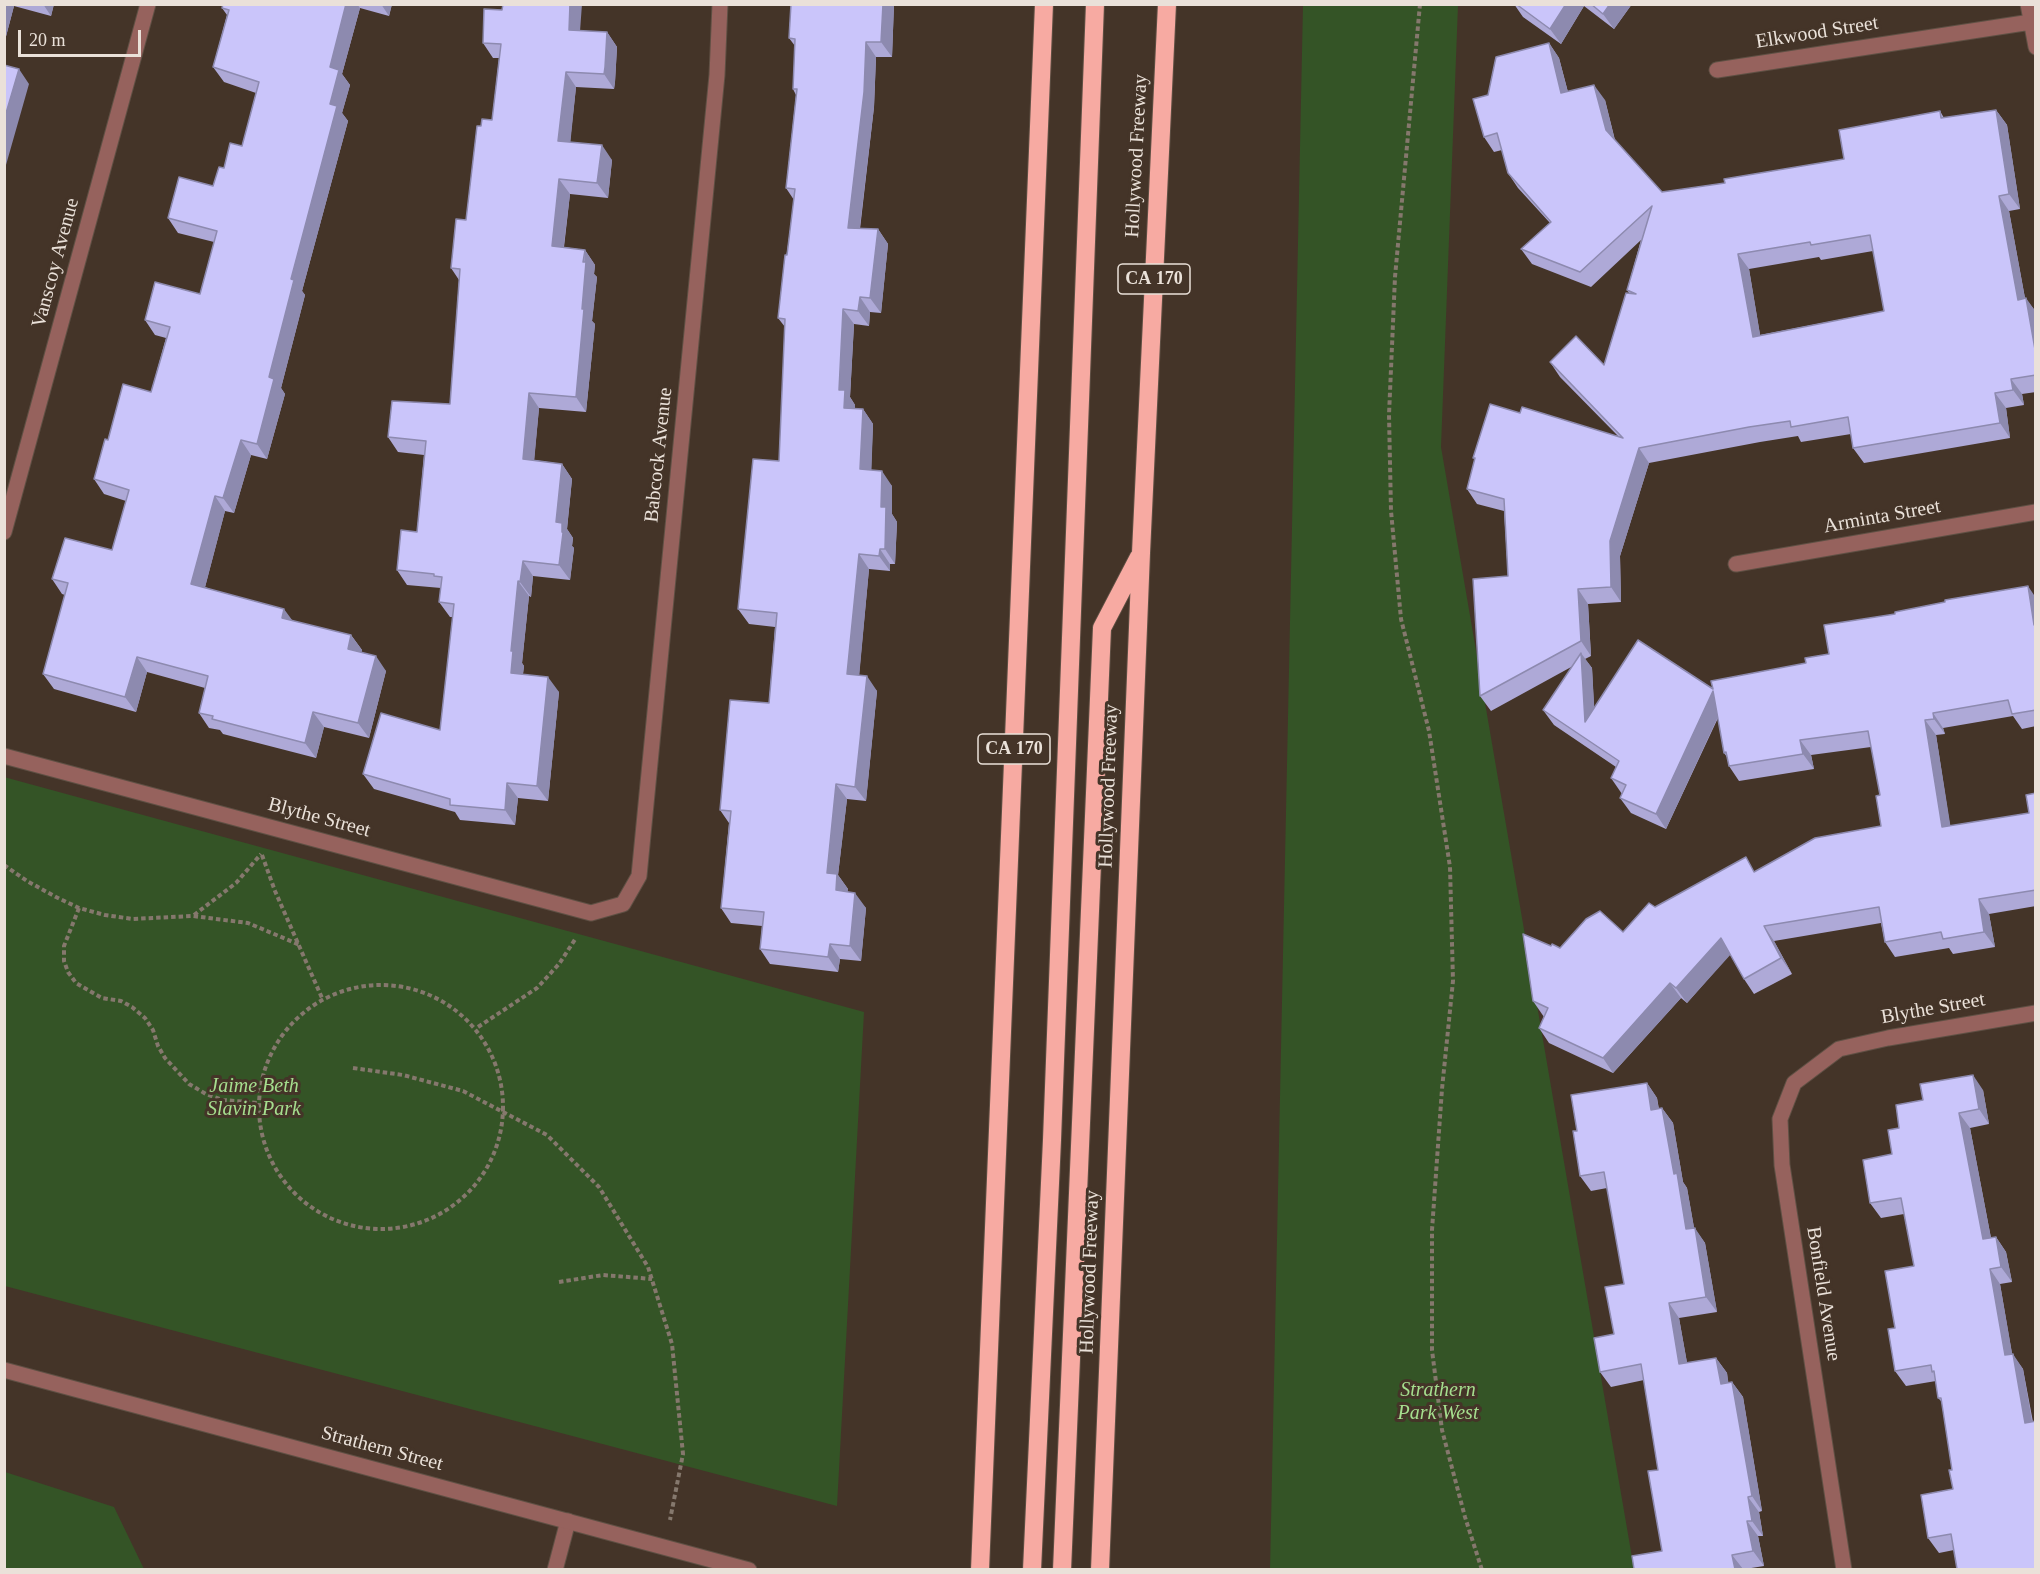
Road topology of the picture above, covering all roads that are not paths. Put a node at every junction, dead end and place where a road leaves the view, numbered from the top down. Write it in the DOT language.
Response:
graph roads {
  1 [pos="148,4"];
  2 [pos="720,4"];
  3 [pos="1044,4"];
  4 [pos="1095,4"];
  5 [pos="1167,4"];
  6 [pos="2028,4"];
  7 [pos="2031,22"];
  8 [pos="2036,47"];
  9 [pos="1717,70"];
  10 [pos="2036,512"];
  11 [pos="4,532"];
  12 [pos="1141,553"];
  13 [pos="1736,564"];
  14 [pos="4,756"];
  15 [pos="591,913"];
  16 [pos="2036,1013"];
  17 [pos="1839,1049"];
  18 [pos="4,1370"];
  19 [pos="568,1521"];
  20 [pos="555,1569"];
  21 [pos="749,1569"];
  22 [pos="980,1569"];
  23 [pos="1032,1569"];
  24 [pos="1062,1569"];
  25 [pos="1100,1569"];
  26 [pos="1844,1569"];
  1 -- 11 [label="street, Vanscoy Avenue"];
  2 -- 15 [label="street, Babcock Avenue"];
  3 -- 22 [label="highway, CA 170"];
  4 -- 23 [label="highway"];
  5 -- 12 [label="highway, Hollywood Freeway / CA 170"];
  6 -- 7 [label="street"];
  7 -- 8 [label="street"];
  7 -- 9 [label="street, Elkwood Street"];
  10 -- 13 [label="street, Arminta Street"];
  12 -- 24 [label="highway"];
  12 -- 25 [label="highway, Hollywood Freeway / CA 170"];
  14 -- 15 [label="street, Blythe Street"];
  16 -- 17 [label="street, Blythe Street"];
  17 -- 26 [label="street, Bonfield Avenue"];
  18 -- 19 [label="street, Strathern Street"];
  19 -- 20 [label="street"];
  19 -- 21 [label="street, Strathern Street"];
}
